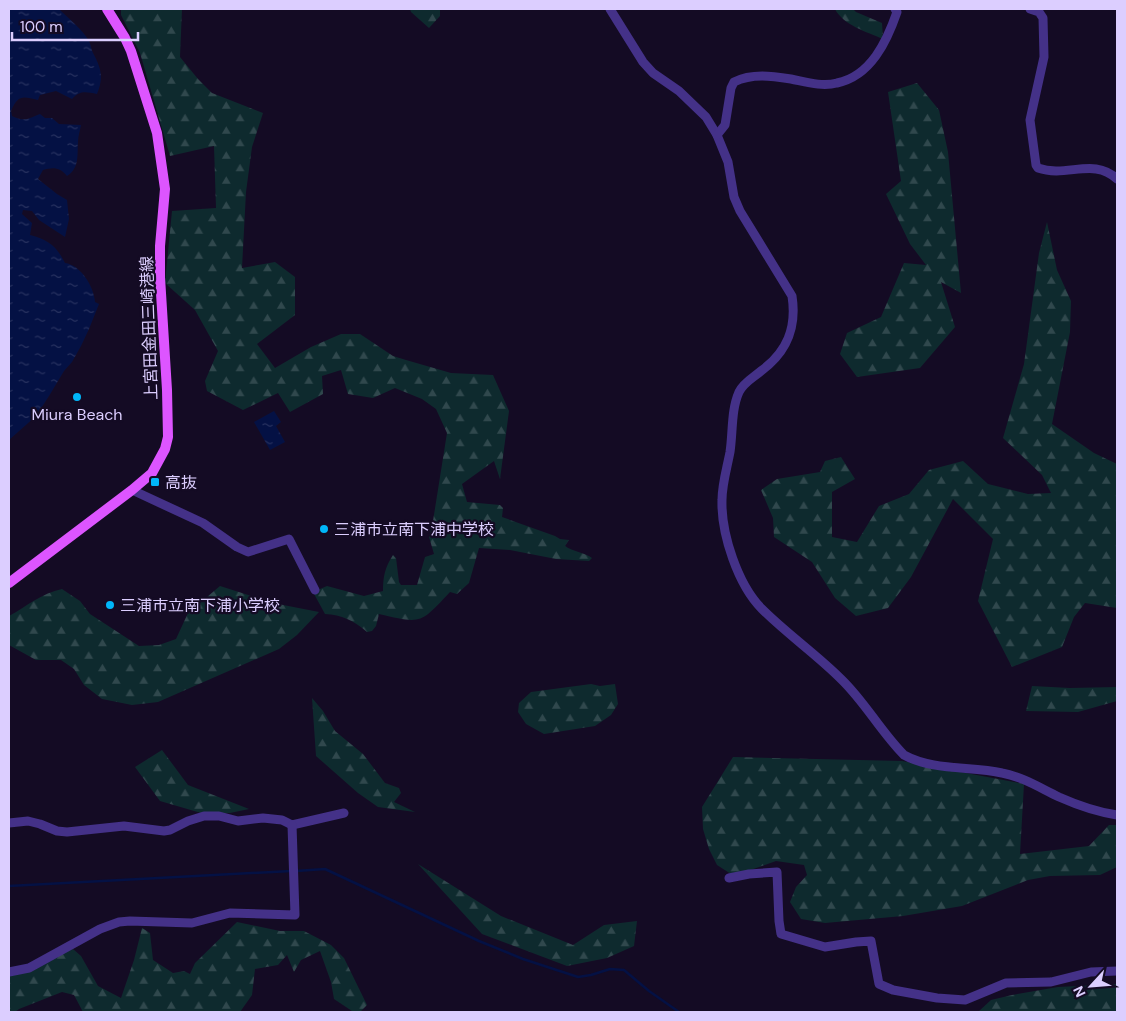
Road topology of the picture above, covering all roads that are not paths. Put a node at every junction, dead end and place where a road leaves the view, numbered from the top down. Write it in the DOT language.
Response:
graph roads {
  1 [pos="107,9"];
  2 [pos="610,9"];
  3 [pos="1030,9"];
  4 [pos="899,10"];
  5 [pos="1040,10"];
  6 [pos="717,135"];
  7 [pos="1117,179"];
  8 [pos="132,490"];
  9 [pos="9,583"];
  10 [pos="315,590"];
  11 [pos="344,813"];
  12 [pos="1117,814"];
  13 [pos="9,823"];
  14 [pos="292,825"];
  15 [pos="729,878"];
  16 [pos="1117,971"];
  17 [pos="9,972"];
  1 -- 8 [label="main road, 上宮田金田三崎港線"];
  2 -- 6 [label="street"];
  3 -- 5 [label="street"];
  4 -- 6 [label="street"];
  5 -- 7 [label="street"];
  6 -- 12 [label="street"];
  8 -- 9 [label="main road, 上宮田金田三崎港線"];
  8 -- 10 [label="street"];
  11 -- 14 [label="street"];
  13 -- 14 [label="street"];
  14 -- 17 [label="street"];
  15 -- 16 [label="street"];
}
